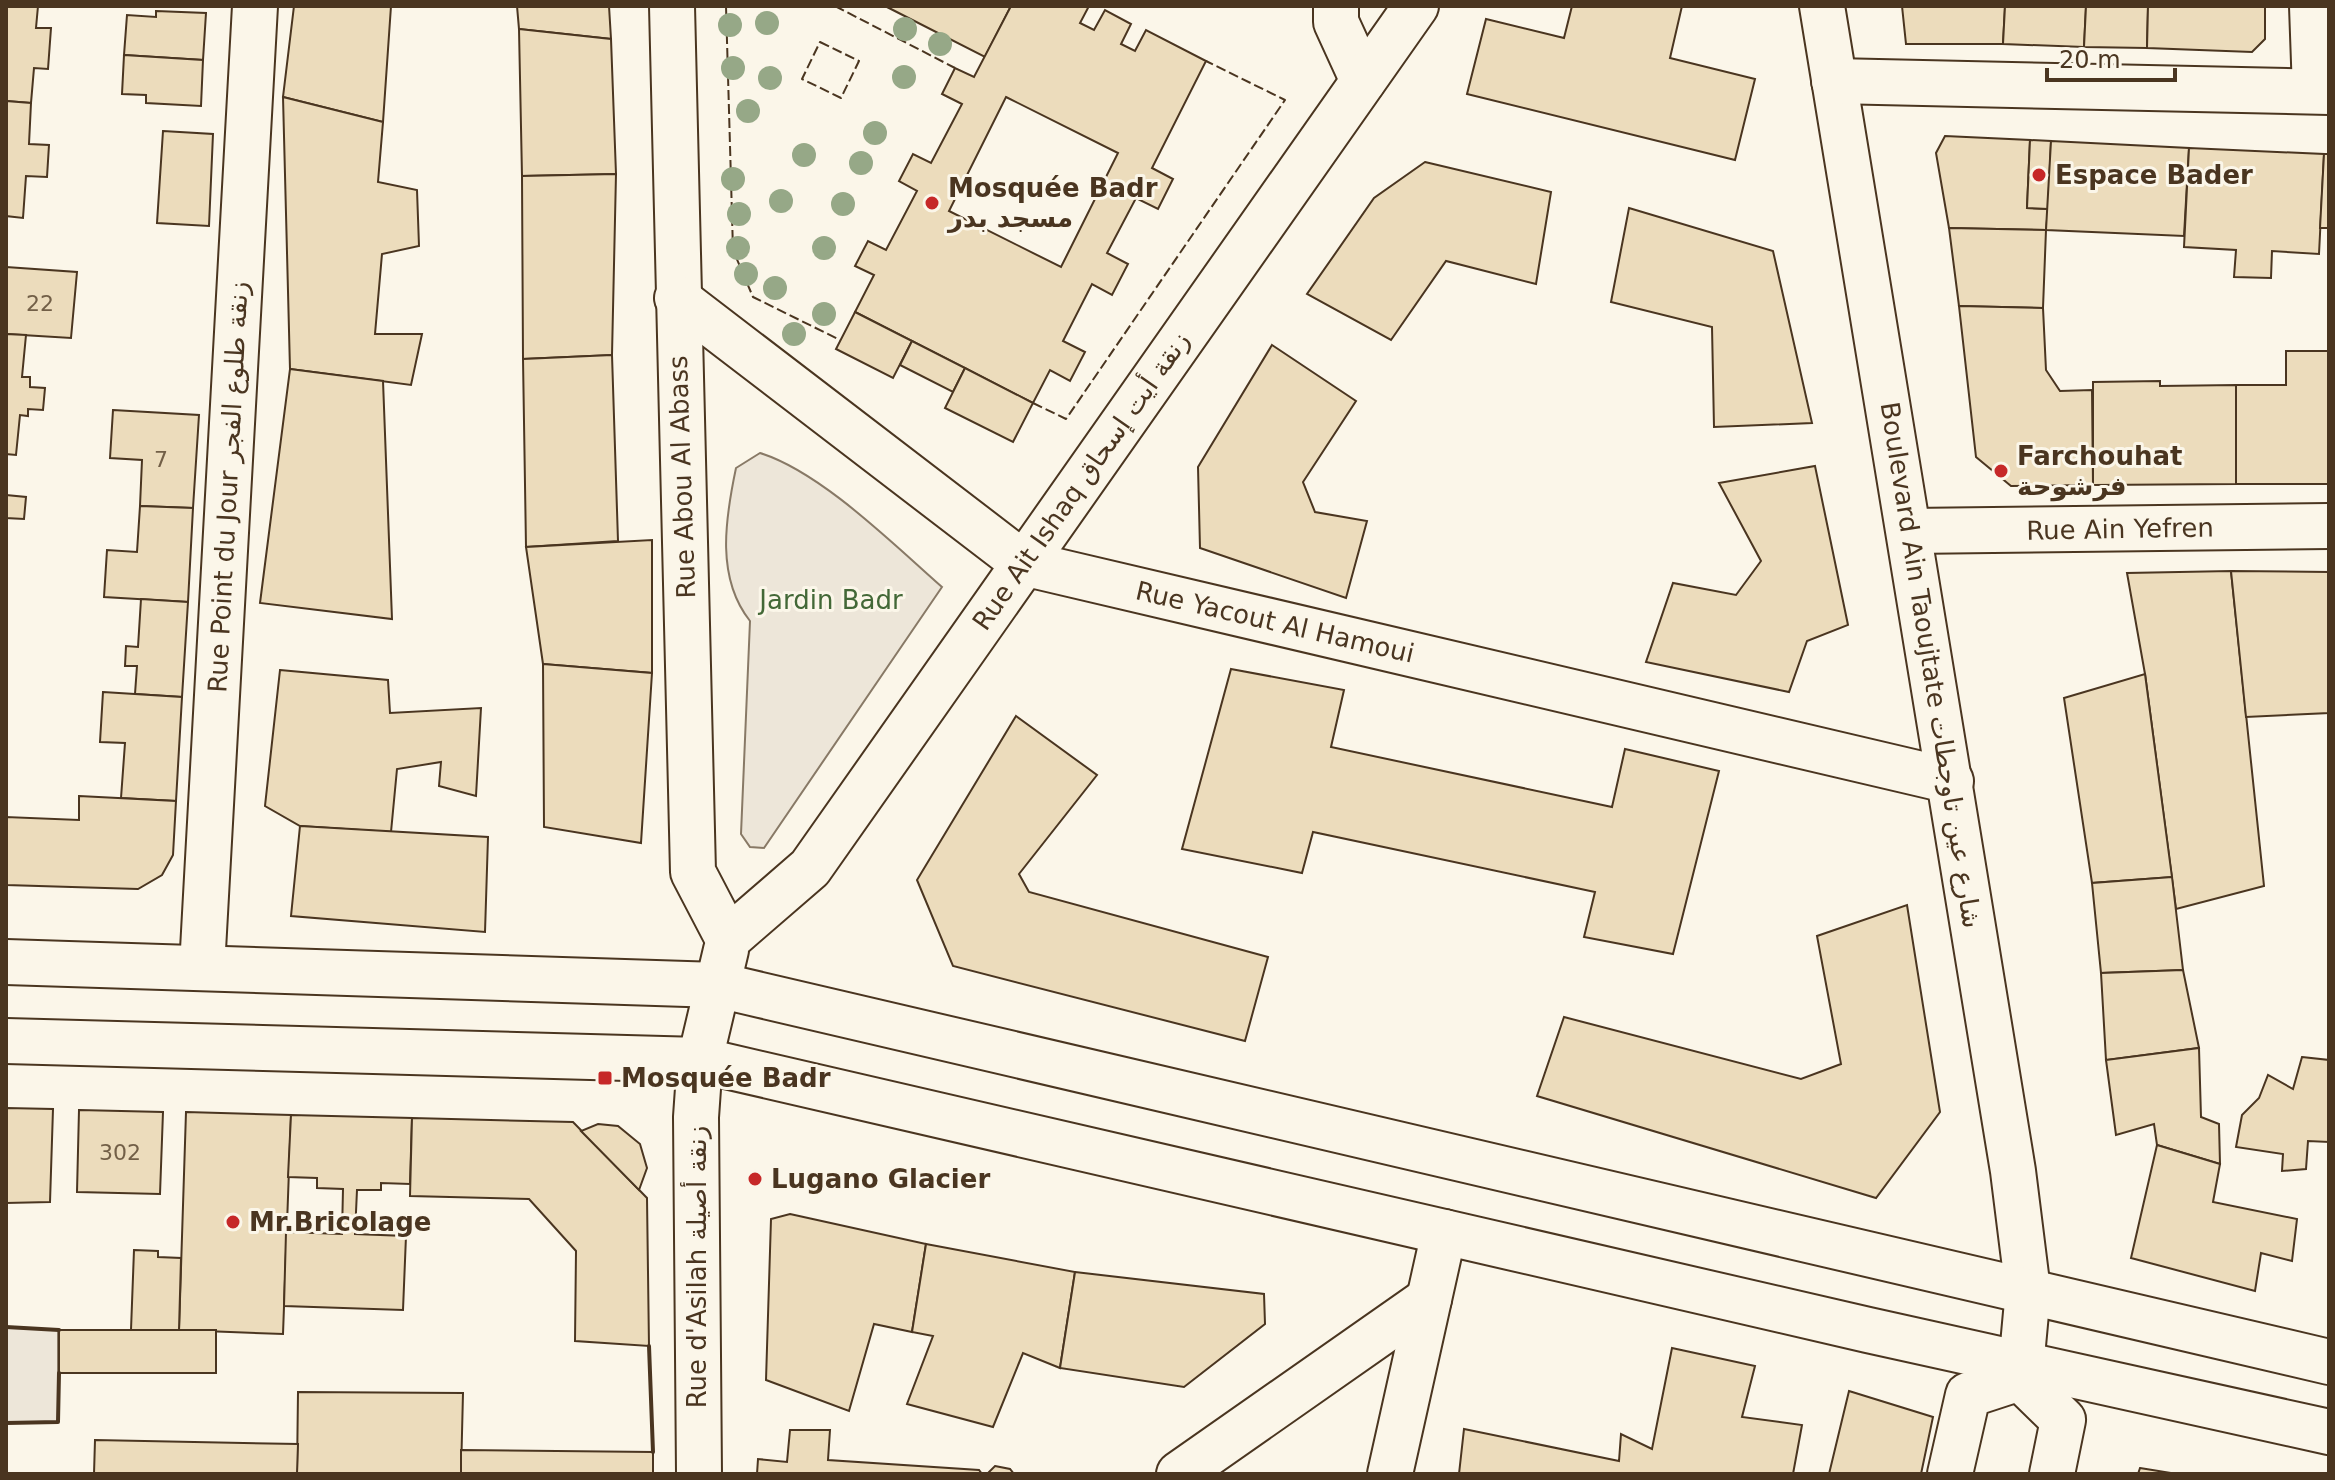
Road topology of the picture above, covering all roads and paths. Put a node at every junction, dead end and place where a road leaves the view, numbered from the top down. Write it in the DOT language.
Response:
graph roads {
  1 [pos="255,6"];
  2 [pos="672,6"];
  3 [pos="1336,6"];
  4 [pos="1416,6"];
  5 [pos="1822,6"];
  6 [pos="2312,6"];
  7 [pos="1363,81"];
  8 [pos="1834,81"];
  9 [pos="2322,92"];
  10 [pos="677,298"];
  11 [pos="2329,526"];
  12 [pos="1910,531"];
  13 [pos="1023,563"];
  14 [pos="1951,781"];
  15 [pos="728,939"];
  16 [pos="6,962"];
  17 [pos="202,968"];
  18 [pos="718,985"];
  19 [pos="6,1041"];
  20 [pos="700,1060"];
  21 [pos="1444,1232"];
  22 [pos="1429,1299"];
  23 [pos="2023,1339"];
  24 [pos="2329,1362"];
  25 [pos="2329,1432"];
  26 [pos="699,1474"];
  27 [pos="1179,1474"];
  28 [pos="1390,1474"];
  29 [pos="1950,1474"];
  30 [pos="2052,1474"];
  1 -- 17 [label="street, Rue Point du Jour زنقة طلوع الفجر"];
  2 -- 10 [label="street, Rue Abou Al Abass"];
  3 -- 7 [label="street"];
  4 -- 7 [label="street, Rue Ait Ishaq زنقة أيت إسحاق"];
  5 -- 8 [label="street, Boulevard Ain Taoujtate شارع عين تاوجطات"];
  6 -- 9 [label="street"];
  7 -- 13 [label="street, Rue Ait Ishaq زنقة أيت إسحاق"];
  8 -- 9 [label="street"];
  8 -- 12 [label="street, Boulevard Ain Taoujtate شارع عين تاوجطات"];
  10 -- 13 [label="street, Rue Yacout Al Hamoui"];
  10 -- 15 [label="street, Rue Abou Al Abass"];
  11 -- 12 [label="street, Rue Ain Yefren"];
  12 -- 14 [label="street, Boulevard Ain Taoujtate شارع عين تاوجطات"];
  13 -- 14 [label="street, Rue Yacout Al Hamoui"];
  13 -- 15 [label="street, Rue Ait Ishaq زنقة أيت إسحاق"];
  14 -- 23 [label="street, Boulevard Ain Taoujtate شارع عين تاوجطات"];
  15 -- 18 [label="street, Rue d'Asilah زنقة أصيلة"];
  16 -- 17 [label="street"];
  17 -- 18 [label="street"];
  18 -- 20 [label="street, Rue d'Asilah زنقة أصيلة"];
  18 -- 23 [label="street"];
  19 -- 20 [label="street"];
  20 -- 21 [label="street"];
  20 -- 26 [label="street, Rue d'Asilah زنقة أصيلة"];
  21 -- 22 [label="street"];
  21 -- 23 [label="street"];
  22 -- 27 [label="street"];
  22 -- 28 [label="street"];
  23 -- 24 [label="street"];
  23 -- 25 [label="street"];
  23 -- 29 [label="street"];
  23 -- 30 [label="street"];
}
